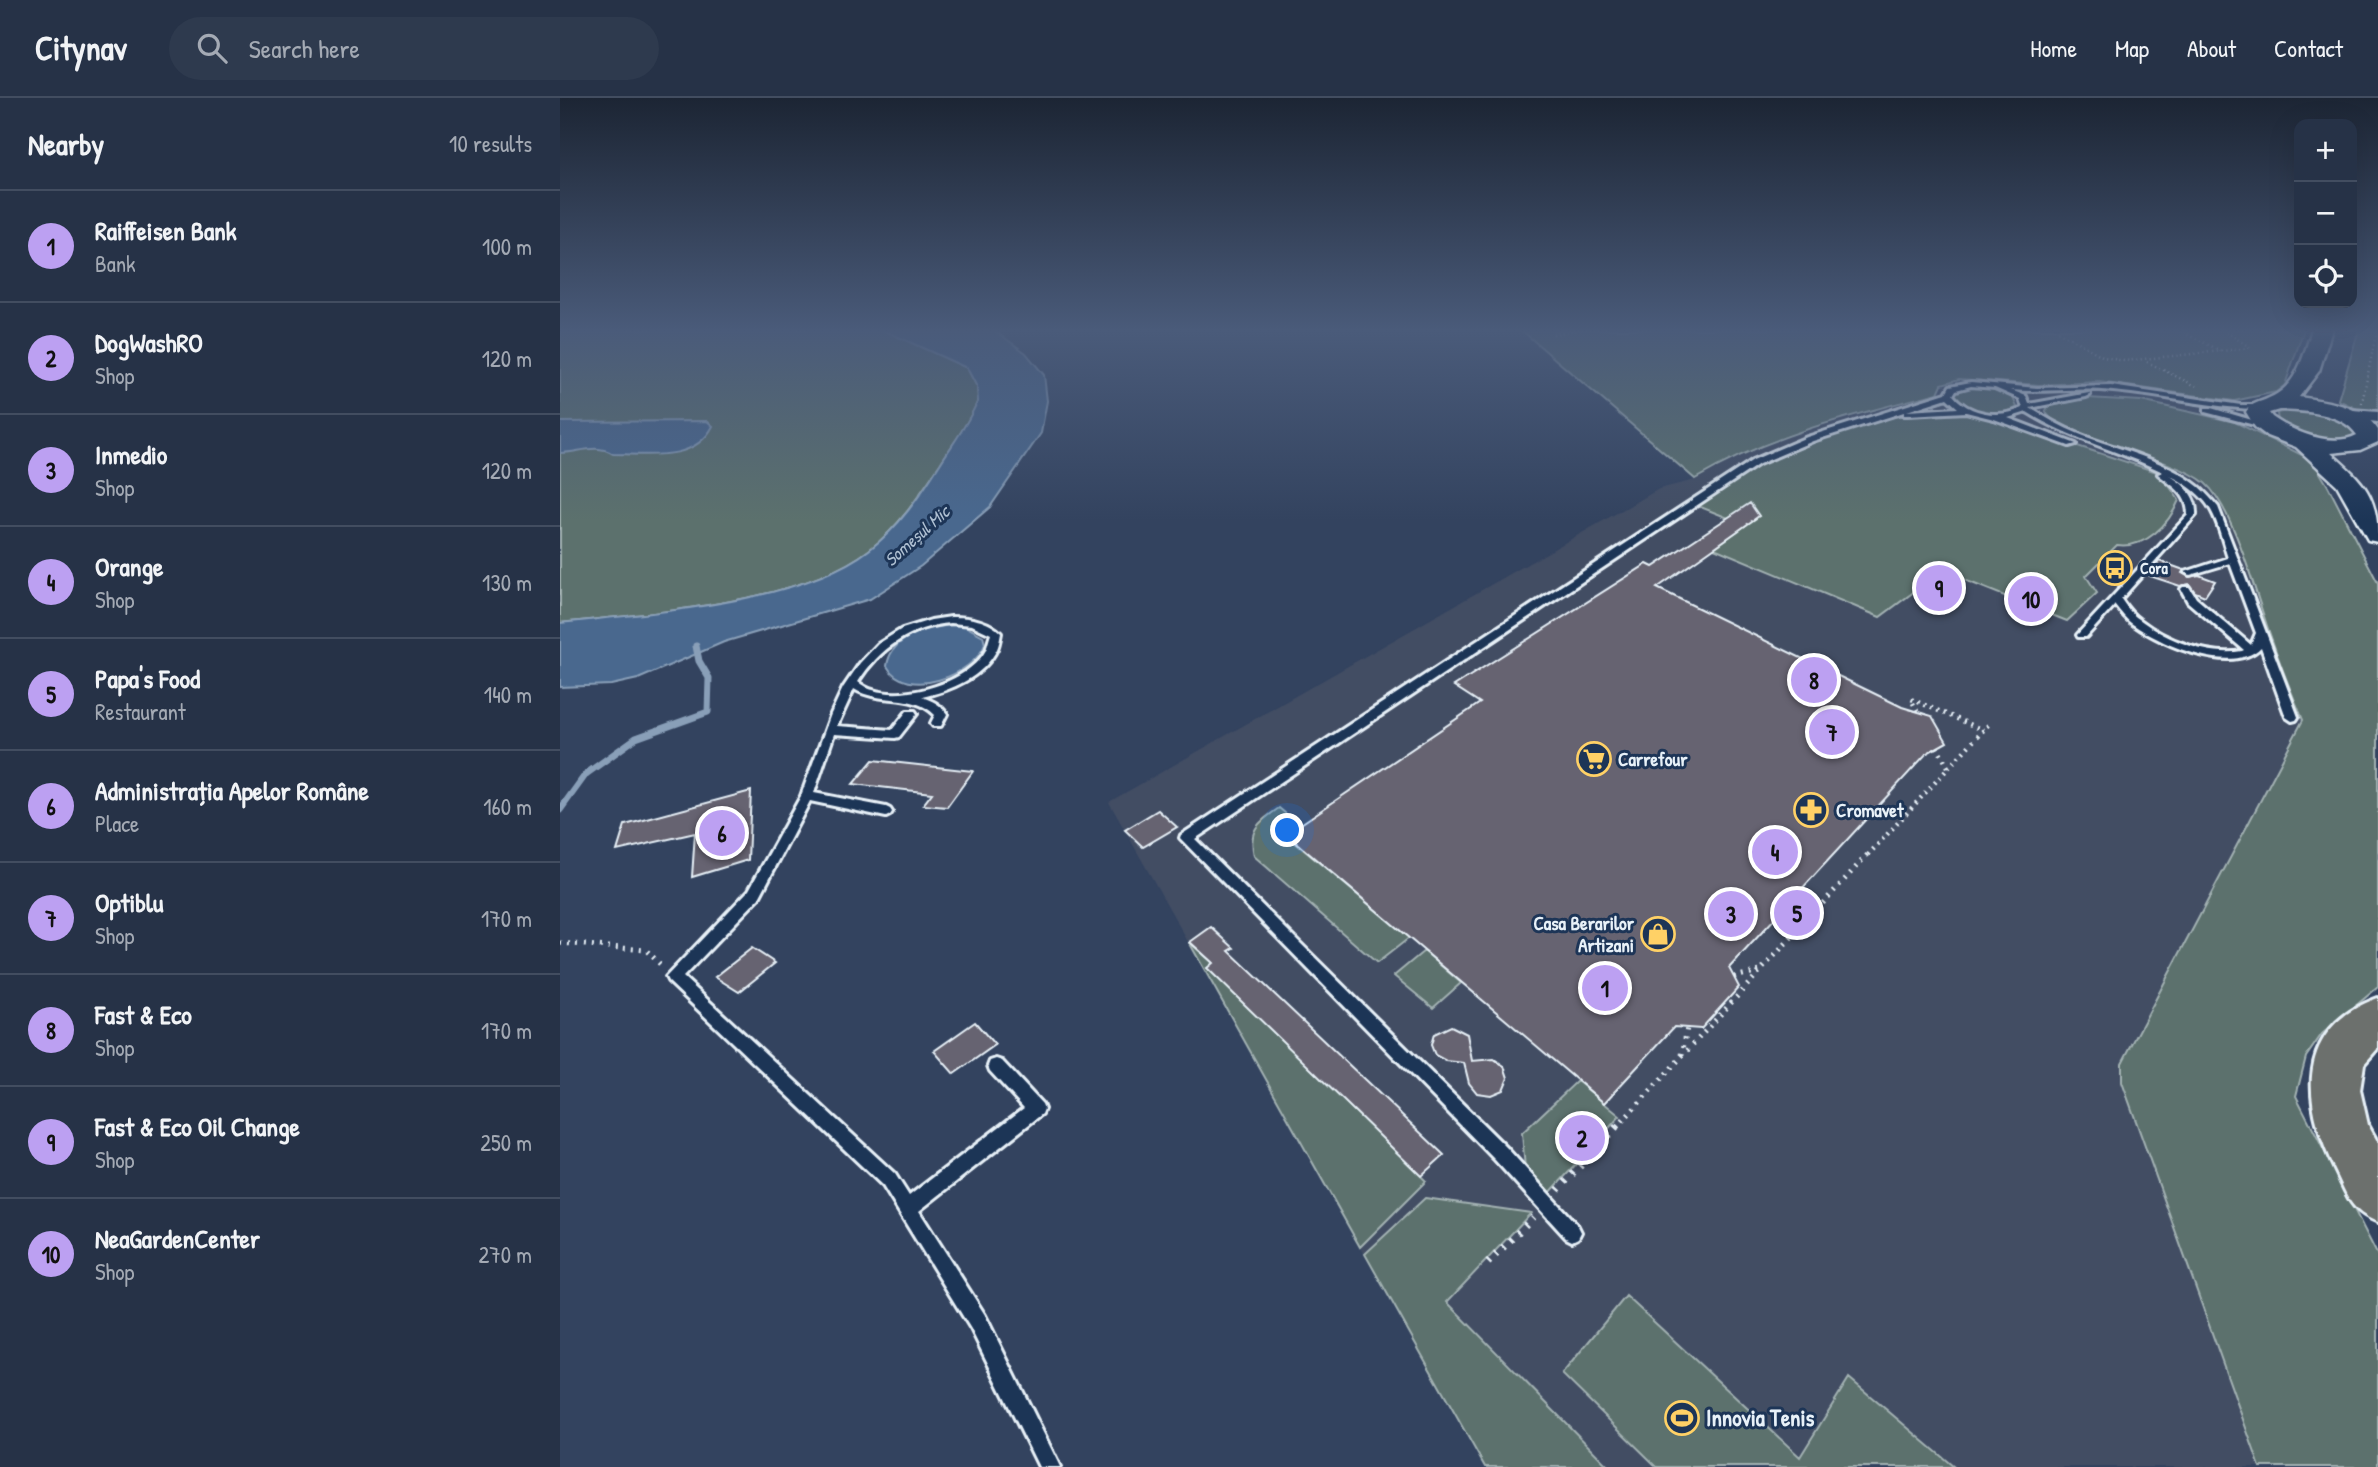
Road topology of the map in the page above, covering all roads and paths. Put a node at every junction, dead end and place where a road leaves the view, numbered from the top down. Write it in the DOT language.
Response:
graph roads {
  1 [pos="1951,393"];
  2 [pos="2011,393"];
  3 [pos="2144,393"];
  4 [pos="2294,393"];
  5 [pos="2316,393"];
  6 [pos="2364,393"];
  7 [pos="1949,396"];
  8 [pos="2362,404"];
  9 [pos="2027,407"];
  10 [pos="1968,410"];
  11 [pos="2269,412"];
  12 [pos="2334,412"];
  13 [pos="1994,416"];
  14 [pos="1872,419"];
  15 [pos="2372,431"];
  16 [pos="2304,441"];
  17 [pos="2347,481"];
  18 [pos="2378,534"];
  19 [pos="2234,559"];
  20 [pos="2190,572"];
  21 [pos="2186,589"];
  22 [pos="2115,598"];
  23 [pos="2261,632"];
  24 [pos="2082,635"];
  25 [pos="2250,651"];
  26 [pos="852,683"];
  27 [pos="904,695"];
  28 [pos="1917,711"];
  29 [pos="911,714"];
  30 [pos="2292,717"];
  31 [pos="937,723"];
  32 [pos="1990,723"];
  33 [pos="832,730"];
  34 [pos="1983,730"];
  35 [pos="1937,747"];
  36 [pos="1948,767"];
  37 [pos="807,796"];
  38 [pos="886,812"];
  39 [pos="560,943"];
  40 [pos="1760,971"];
  41 [pos="673,977"];
  42 [pos="1734,977"];
  43 [pos="2378,1019"];
  44 [pos="1687,1028"];
  45 [pos="1682,1056"];
  46 [pos="996,1066"];
  47 [pos="2378,1195"];
  48 [pos="1546,1203"];
  49 [pos="907,1209"];
  50 [pos="1573,1232"];
  51 [pos="1488,1263"];
  52 [pos="1050,1467"];
  1 -- 7 [label="lane"];
  2 -- 9 [label="lane"];
  3 -- 11 [label="lane"];
  4 -- 11 [label="main road"];
  5 -- 12 [label="main road"];
  6 -- 8 [label="path"];
  7 -- 10 [label="lane"];
  7 -- 14 [label="lane"];
  9 -- 11 [label="lane"];
  9 -- 13 [label="lane"];
  9 -- 19 [label="lane"];
  10 -- 13 [label="lane"];
  10 -- 14 [label="lane"];
  11 -- 12 [label="main road"];
  11 -- 16 [label="main road"];
  12 -- 15 [label="main road"];
  13 -- 22 [label="lane"];
  14 -- 48 [label="lane"];
  15 -- 16 [label="main road"];
  15 -- 17 [label="main road"];
  16 -- 17 [label="main road"];
  17 -- 18 [label="main road"];
  19 -- 20 [label="lane"];
  19 -- 23 [label="lane"];
  21 -- 25 [label="lane"];
  22 -- 24 [label="lane"];
  22 -- 25 [label="lane"];
  23 -- 25 [label="lane"];
  23 -- 30 [label="lane"];
  26 -- 27 [label="lane"];
  26 -- 27 [label="lane"];
  26 -- 33 [label="lane"];
  27 -- 31 [label="lane"];
  28 -- 34 [label="path"];
  29 -- 33 [label="lane"];
  32 -- 34 [label="path"];
  33 -- 37 [label="lane"];
  34 -- 36 [label="path"];
  35 -- 36 [label="path"];
  36 -- 40 [label="path"];
  37 -- 38 [label="lane"];
  37 -- 41 [label="lane"];
  39 -- 41 [label="path"];
  40 -- 42 [label="path"];
  40 -- 45 [label="path"];
  41 -- 49 [label="lane"];
  43 -- 47 [label="main road"];
  44 -- 45 [label="path"];
  45 -- 48 [label="path"];
  46 -- 49 [label="lane"];
  48 -- 50 [label="lane"];
  48 -- 51 [label="path"];
  49 -- 52 [label="lane"];
}
